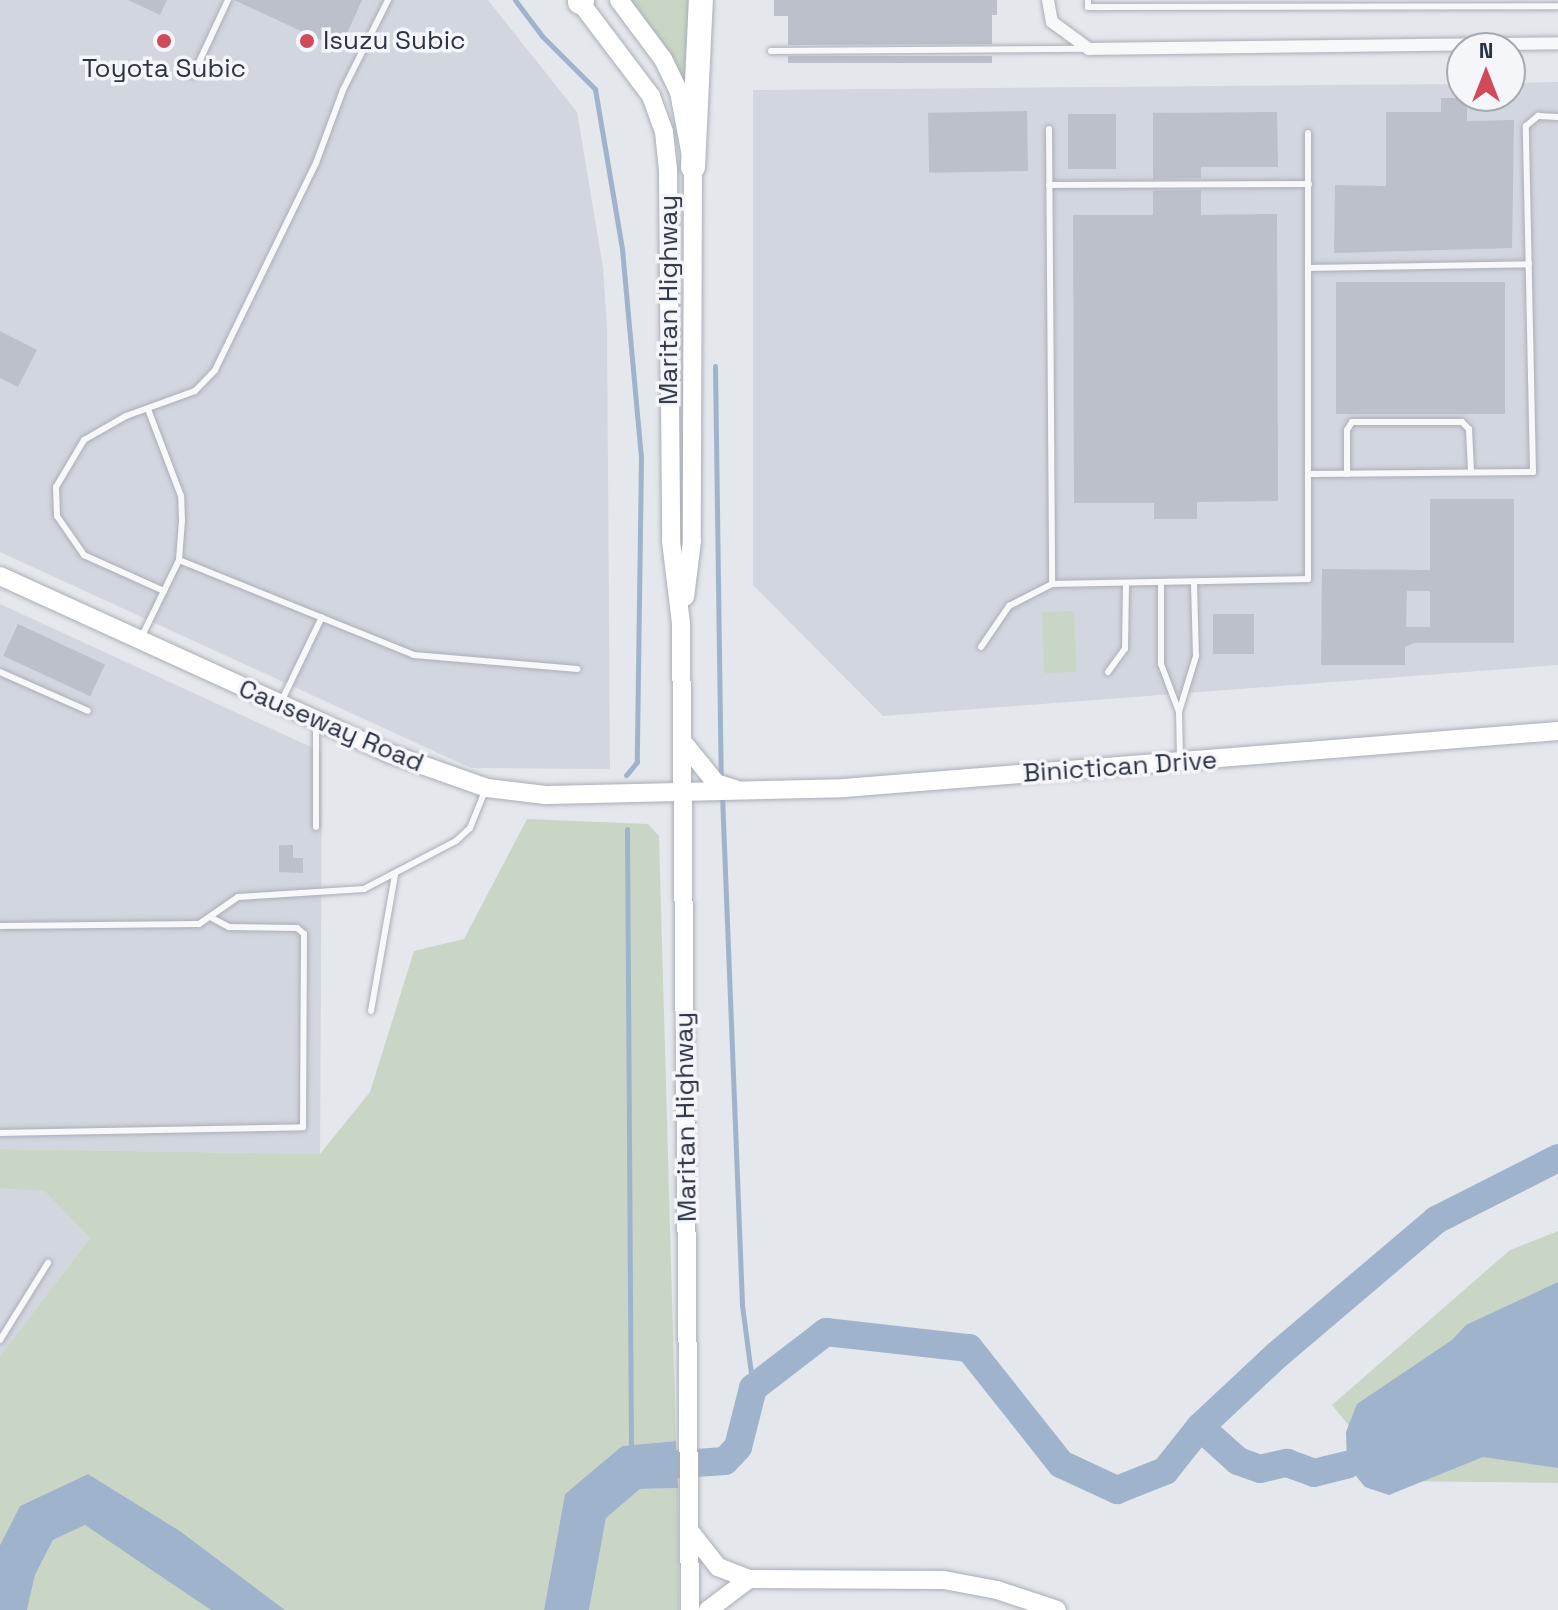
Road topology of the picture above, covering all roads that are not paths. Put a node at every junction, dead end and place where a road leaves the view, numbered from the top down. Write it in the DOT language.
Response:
graph roads {
  1 [pos="228,0"];
  2 [pos="388,0"];
  3 [pos="619,0"];
  4 [pos="701,0"];
  5 [pos="1048,0"];
  6 [pos="1088,0"];
  7 [pos="581,1"];
  8 [pos="1415,3"];
  9 [pos="1558,6"];
  10 [pos="1558,43"];
  11 [pos="1089,49"];
  12 [pos="771,51"];
  13 [pos="193,75"];
  14 [pos="1558,117"];
  15 [pos="1049,129"];
  16 [pos="1308,133"];
  17 [pos="693,167"];
  18 [pos="1309,184"];
  19 [pos="1049,185"];
  20 [pos="1529,264"];
  21 [pos="1310,268"];
  22 [pos="148,409"];
  23 [pos="1471,472"];
  24 [pos="1311,474"];
  25 [pos="1347,474"];
  26 [pos="179,560"];
  27 [pos="0,576"];
  28 [pos="1126,583"];
  29 [pos="1052,584"];
  30 [pos="1194,584"];
  31 [pos="1161,585"];
  32 [pos="164,591"];
  33 [pos="322,617"];
  34 [pos="681,624"];
  35 [pos="139,641"];
  36 [pos="981,647"];
  37 [pos="577,669"];
  38 [pos="0,672"];
  39 [pos="1108,672"];
  40 [pos="279,706"];
  41 [pos="88,711"];
  42 [pos="1179,712"];
  43 [pos="316,722"];
  44 [pos="1558,731"];
  45 [pos="682,741"];
  46 [pos="1180,763"];
  47 [pos="487,788"];
  48 [pos="743,793"];
  49 [pos="682,795"];
  50 [pos="316,827"];
  51 [pos="395,875"];
  52 [pos="212,918"];
  53 [pos="0,926"];
  54 [pos="371,1011"];
  55 [pos="0,1133"];
  56 [pos="48,1263"];
  57 [pos="0,1340"];
  58 [pos="689,1530"];
  59 [pos="749,1579"];
  60 [pos="690,1610"];
  61 [pos="708,1610"];
  62 [pos="1057,1610"];
  1 -- 13 [label="lane"];
  2 -- 22 [label="lane"];
  3 -- 17 [label="main road, Maritan Highway"];
  4 -- 17 [label="highway"];
  5 -- 11 [label="street"];
  6 -- 8 [label="lane"];
  7 -- 34 [label="main road, Maritan Highway"];
  8 -- 9 [label="lane"];
  10 -- 11 [label="street"];
  11 -- 12 [label="lane"];
  14 -- 20 [label="lane"];
  15 -- 19 [label="lane"];
  16 -- 18 [label="lane"];
  17 -- 34 [label="main road, Maritan Highway"];
  18 -- 19 [label="lane"];
  18 -- 21 [label="lane"];
  19 -- 29 [label="lane"];
  20 -- 21 [label="lane"];
  20 -- 23 [label="lane"];
  21 -- 24 [label="lane"];
  22 -- 26 [label="lane"];
  22 -- 32 [label="lane"];
  23 -- 25 [label="lane"];
  23 -- 25 [label="lane"];
  24 -- 25 [label="lane"];
  24 -- 30 [label="lane"];
  26 -- 32 [label="lane"];
  26 -- 33 [label="lane"];
  27 -- 35 [label="main road, Causeway Road"];
  28 -- 29 [label="lane"];
  28 -- 31 [label="lane"];
  28 -- 39 [label="lane"];
  29 -- 36 [label="lane"];
  30 -- 31 [label="lane"];
  30 -- 42 [label="lane"];
  31 -- 42 [label="lane"];
  32 -- 35 [label="lane"];
  33 -- 37 [label="lane"];
  33 -- 40 [label="lane"];
  34 -- 45 [label="main road, Maritan Highway"];
  35 -- 40 [label="main road, Causeway Road"];
  38 -- 41 [label="lane"];
  40 -- 43 [label="main road, Causeway Road"];
  42 -- 46 [label="lane"];
  43 -- 47 [label="main road, Causeway Road"];
  43 -- 50 [label="lane"];
  44 -- 46 [label="main road, Binictican Drive"];
  45 -- 48 [label="main road"];
  45 -- 49 [label="main road, Maritan Highway"];
  46 -- 48 [label="main road, Binictican Drive"];
  47 -- 49 [label="main road, Causeway Road"];
  47 -- 51 [label="lane"];
  48 -- 49 [label="main road, Binictican Drive"];
  49 -- 58 [label="main road, Maritan Highway"];
  51 -- 52 [label="lane"];
  51 -- 54 [label="lane"];
  52 -- 53 [label="lane"];
  52 -- 55 [label="lane"];
  56 -- 57 [label="lane"];
  58 -- 59 [label="main road"];
  58 -- 60 [label="main road, Maritan Highway"];
  59 -- 61 [label="main road"];
  59 -- 62 [label="main road"];
}
